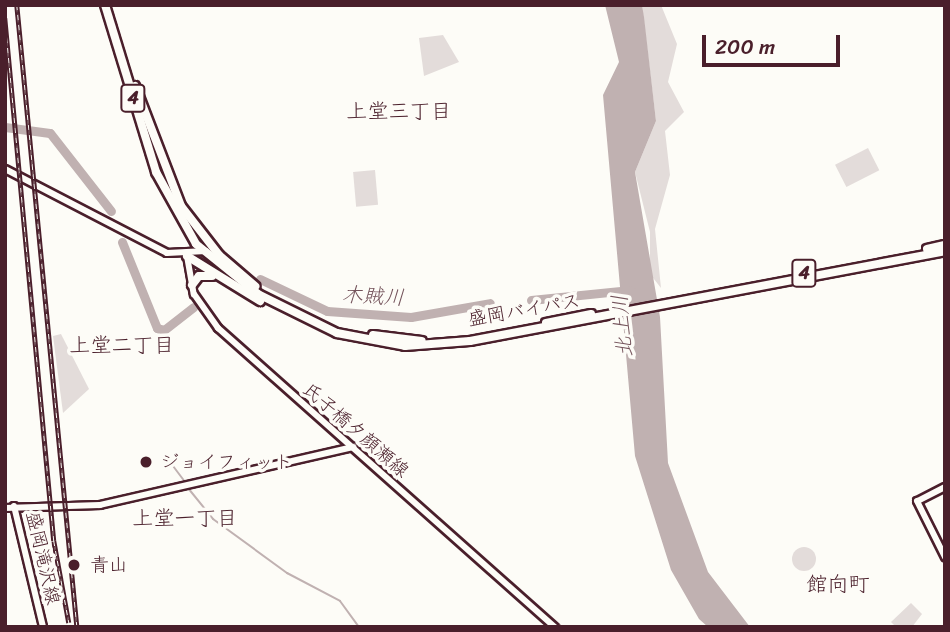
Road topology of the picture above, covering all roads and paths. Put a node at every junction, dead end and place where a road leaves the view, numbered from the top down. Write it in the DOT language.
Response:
graph roads {
  1 [pos="107,5"];
  2 [pos="5,169"];
  3 [pos="197,231"];
  4 [pos="196,244"];
  5 [pos="945,245"];
  6 [pos="203,251"];
  7 [pos="945,251"];
  8 [pos="219,255"];
  9 [pos="187,256"];
  10 [pos="221,279"];
  11 [pos="192,285"];
  12 [pos="663,302"];
  13 [pos="618,311"];
  14 [pos="383,343"];
  15 [pos="353,447"];
  16 [pos="945,487"];
  17 [pos="15,506"];
  18 [pos="5,508"];
  19 [pos="945,556"];
  20 [pos="43,627"];
  21 [pos="555,627"];
  1 -- 3 [label="highway, 盛岡バイパス / 4"];
  1 -- 4 [label="highway, 盛岡バイパス / 4"];
  2 -- 9 [label="main road"];
  3 -- 4 [label="main road"];
  3 -- 8 [label="highway, 盛岡バイパス / 4"];
  4 -- 6 [label="highway, 盛岡バイパス / 4"];
  4 -- 9 [label="main road"];
  5 -- 12 [label="highway, 盛岡バイパス / 4"];
  6 -- 8 [label="main road"];
  6 -- 9 [label="main road"];
  6 -- 14 [label="highway, 盛岡バイパス / 4"];
  7 -- 12 [label="highway, 盛岡バイパス / 4"];
  8 -- 13 [label="highway, 盛岡バイパス / 4"];
  9 -- 10 [label="highway"];
  9 -- 11 [label="main road, 氏子橋夕顔瀬線"];
  10 -- 11 [label="highway"];
  10 -- 14 [label="highway"];
  11 -- 15 [label="main road, 氏子橋夕顔瀬線"];
  12 -- 13 [label="highway, 盛岡バイパス / 4"];
  13 -- 14 [label="highway, 盛岡バイパス / 4"];
  15 -- 17 [label="main road"];
  15 -- 21 [label="main road, 氏子橋夕顔瀬線"];
  16 -- 19 [label="main road"];
  17 -- 18 [label="main road, 盛岡滝沢線"];
  17 -- 20 [label="main road, 盛岡滝沢線"];
}
